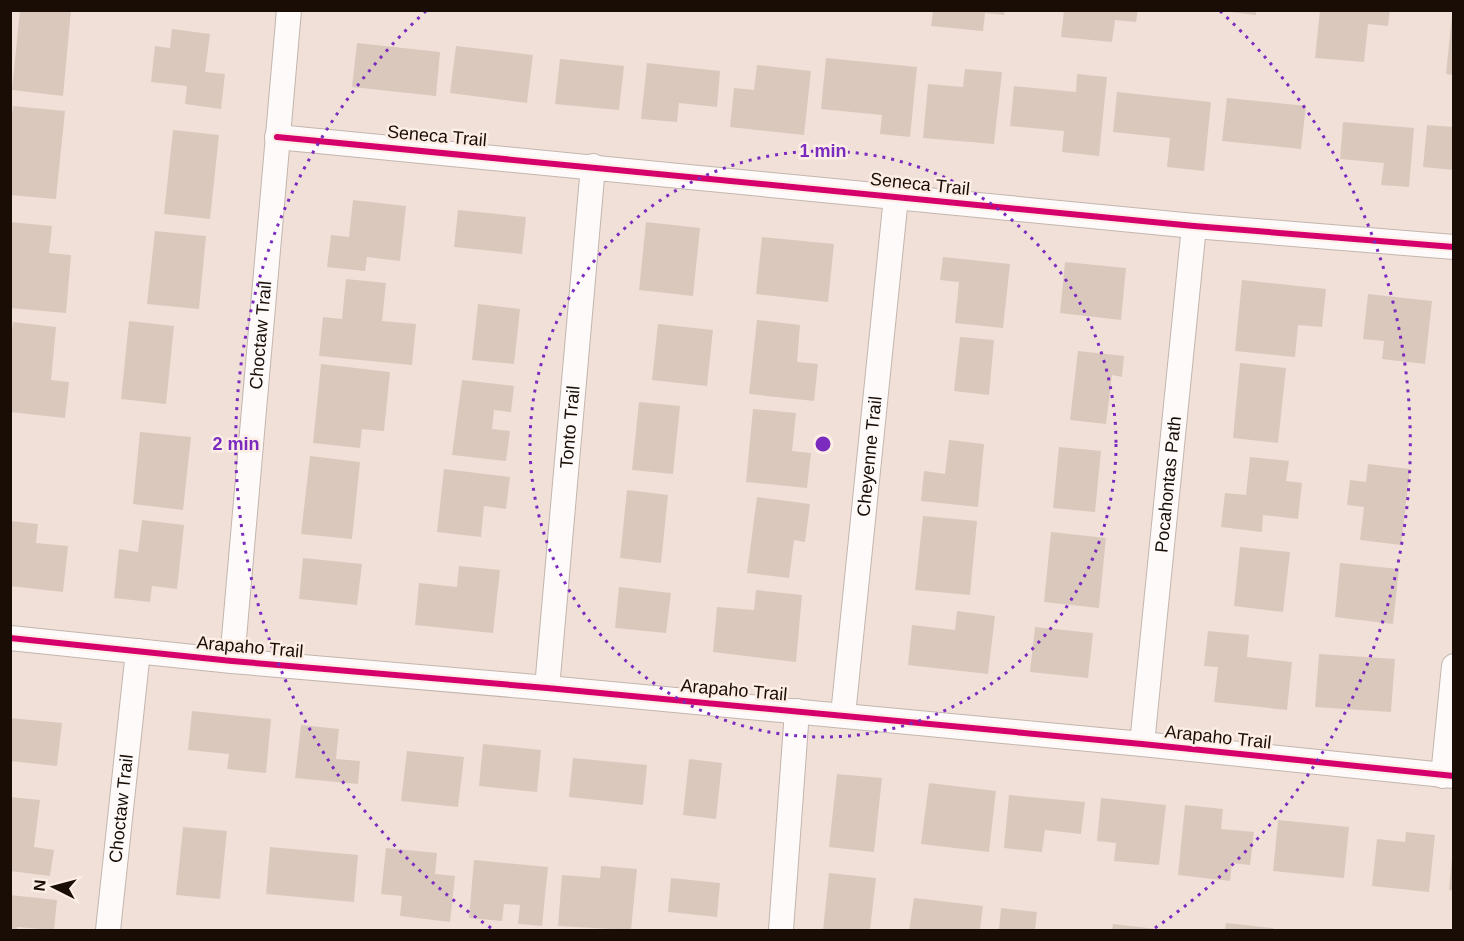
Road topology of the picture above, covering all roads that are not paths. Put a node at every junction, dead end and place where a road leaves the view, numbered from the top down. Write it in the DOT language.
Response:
graph roads {
  1 [pos="289,10"];
  2 [pos="277,136"];
  3 [pos="593,166"];
  4 [pos="896,197"];
  5 [pos="1194,226"];
  6 [pos="1454,247"];
  7 [pos="10,638"];
  8 [pos="138,651"];
  9 [pos="232,661"];
  10 [pos="1454,666"];
  11 [pos="547,688"];
  12 [pos="797,711"];
  13 [pos="843,715"];
  14 [pos="1142,744"];
  15 [pos="1448,776"];
  16 [pos="108,930"];
  17 [pos="782,930"];
  1 -- 2 [label="street, Choctaw Trail"];
  2 -- 3 [label="street, Seneca Trail"];
  2 -- 9 [label="street, Choctaw Trail"];
  3 -- 4 [label="street, Seneca Trail"];
  3 -- 11 [label="street, Tonto Trail"];
  4 -- 5 [label="street, Seneca Trail"];
  4 -- 13 [label="street, Cheyenne Trail"];
  5 -- 6 [label="street, Seneca Trail"];
  5 -- 14 [label="street, Pocahontas Path"];
  7 -- 8 [label="street, Arapaho Trail"];
  8 -- 9 [label="street, Arapaho Trail"];
  8 -- 16 [label="street, Choctaw Trail"];
  9 -- 11 [label="street, Arapaho Trail"];
  10 -- 15 [label="street"];
  11 -- 12 [label="street, Arapaho Trail"];
  12 -- 13 [label="street, Arapaho Trail"];
  12 -- 17 [label="street"];
  13 -- 14 [label="street, Arapaho Trail"];
  14 -- 15 [label="street, Arapaho Trail"];
}
